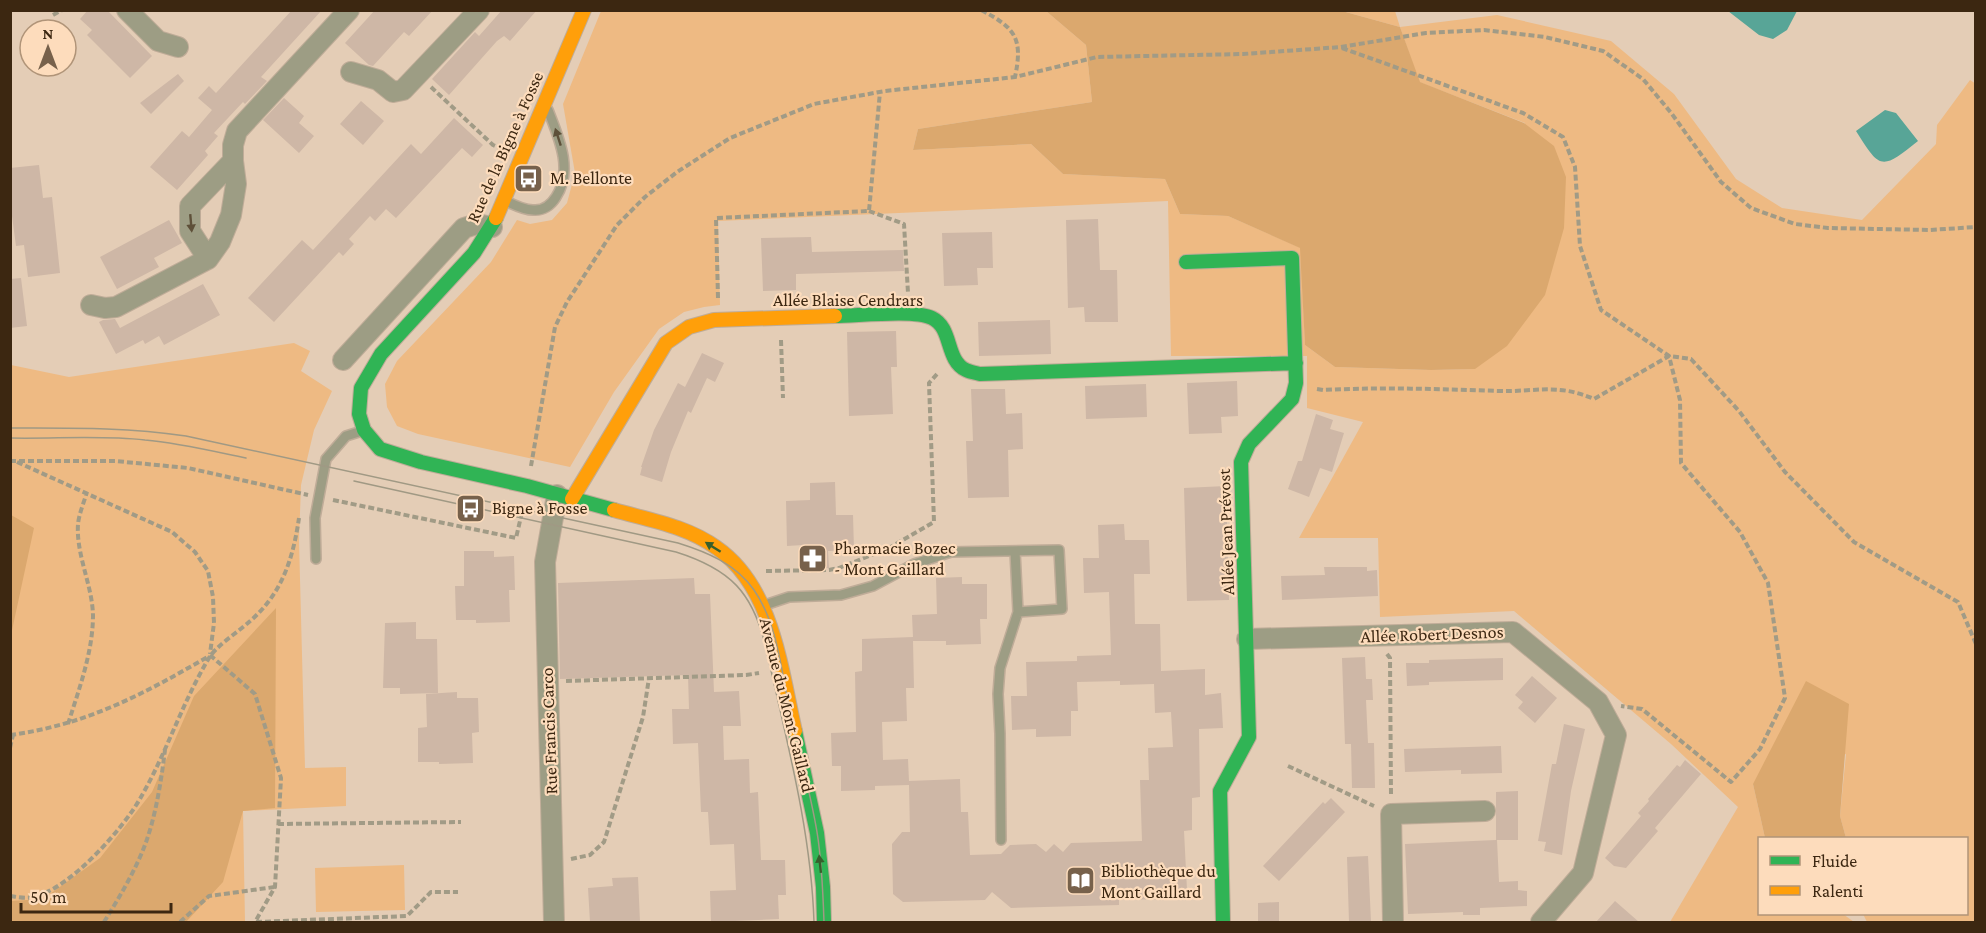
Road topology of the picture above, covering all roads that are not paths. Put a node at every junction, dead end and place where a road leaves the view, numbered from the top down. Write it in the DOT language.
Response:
graph roads {
  1 [pos="127,10"];
  2 [pos="349,10"];
  3 [pos="479,10"];
  4 [pos="584,10"];
  5 [pos="178,47"];
  6 [pos="351,72"];
  7 [pos="545,102"];
  8 [pos="232,161"];
  9 [pos="503,200"];
  10 [pos="492,227"];
  11 [pos="208,259"];
  12 [pos="1186,262"];
  13 [pos="91,305"];
  14 [pos="343,360"];
  15 [pos="1296,363"];
  16 [pos="364,430"];
  17 [pos="565,497"];
  18 [pos="1015,551"];
  19 [pos="316,559"];
  20 [pos="763,605"];
  21 [pos="1018,612"];
  22 [pos="1247,639"];
  23 [pos="1485,811"];
  24 [pos="1001,840"];
  25 [pos="554,922"];
  26 [pos="824,922"];
  27 [pos="1223,922"];
  28 [pos="1394,922"];
  29 [pos="1541,922"];
  1 -- 5 [label="street"];
  2 -- 8 [label="street"];
  3 -- 6 [label="street"];
  4 -- 7 [label="street, Rue de la Bigne à Fosse"];
  7 -- 9 [label="street, Rue de la Bigne à Fosse"];
  9 -- 7 [label="lane, one-way"];
  8 -- 11 [label="street"];
  8 -- 11 [label="street, one-way"];
  9 -- 10 [label="street, Rue de la Bigne à Fosse"];
  10 -- 14 [label="street"];
  10 -- 16 [label="street, Rue de la Bigne à Fosse"];
  11 -- 13 [label="street"];
  12 -- 15 [label="street, Allée Jean Prévost"];
  15 -- 17 [label="street, Allée Blaise Cendrars"];
  15 -- 22 [label="street, Allée Jean Prévost"];
  16 -- 17 [label="street"];
  16 -- 19 [label="lane"];
  20 -- 17 [label="street, Avenue du Mont Gaillard, one-way"];
  17 -- 25 [label="street, Rue Francis Carco"];
  18 -- 20 [label="lane"];
  18 -- 21 [label="lane"];
  18 -- 21 [label="lane"];
  26 -- 20 [label="street, Avenue du Mont Gaillard, one-way"];
  21 -- 24 [label="lane"];
  22 -- 27 [label="street, Allée Jean Prévost"];
  22 -- 29 [label="street, Allée Robert Desnos"];
  23 -- 28 [label="street"];
}
